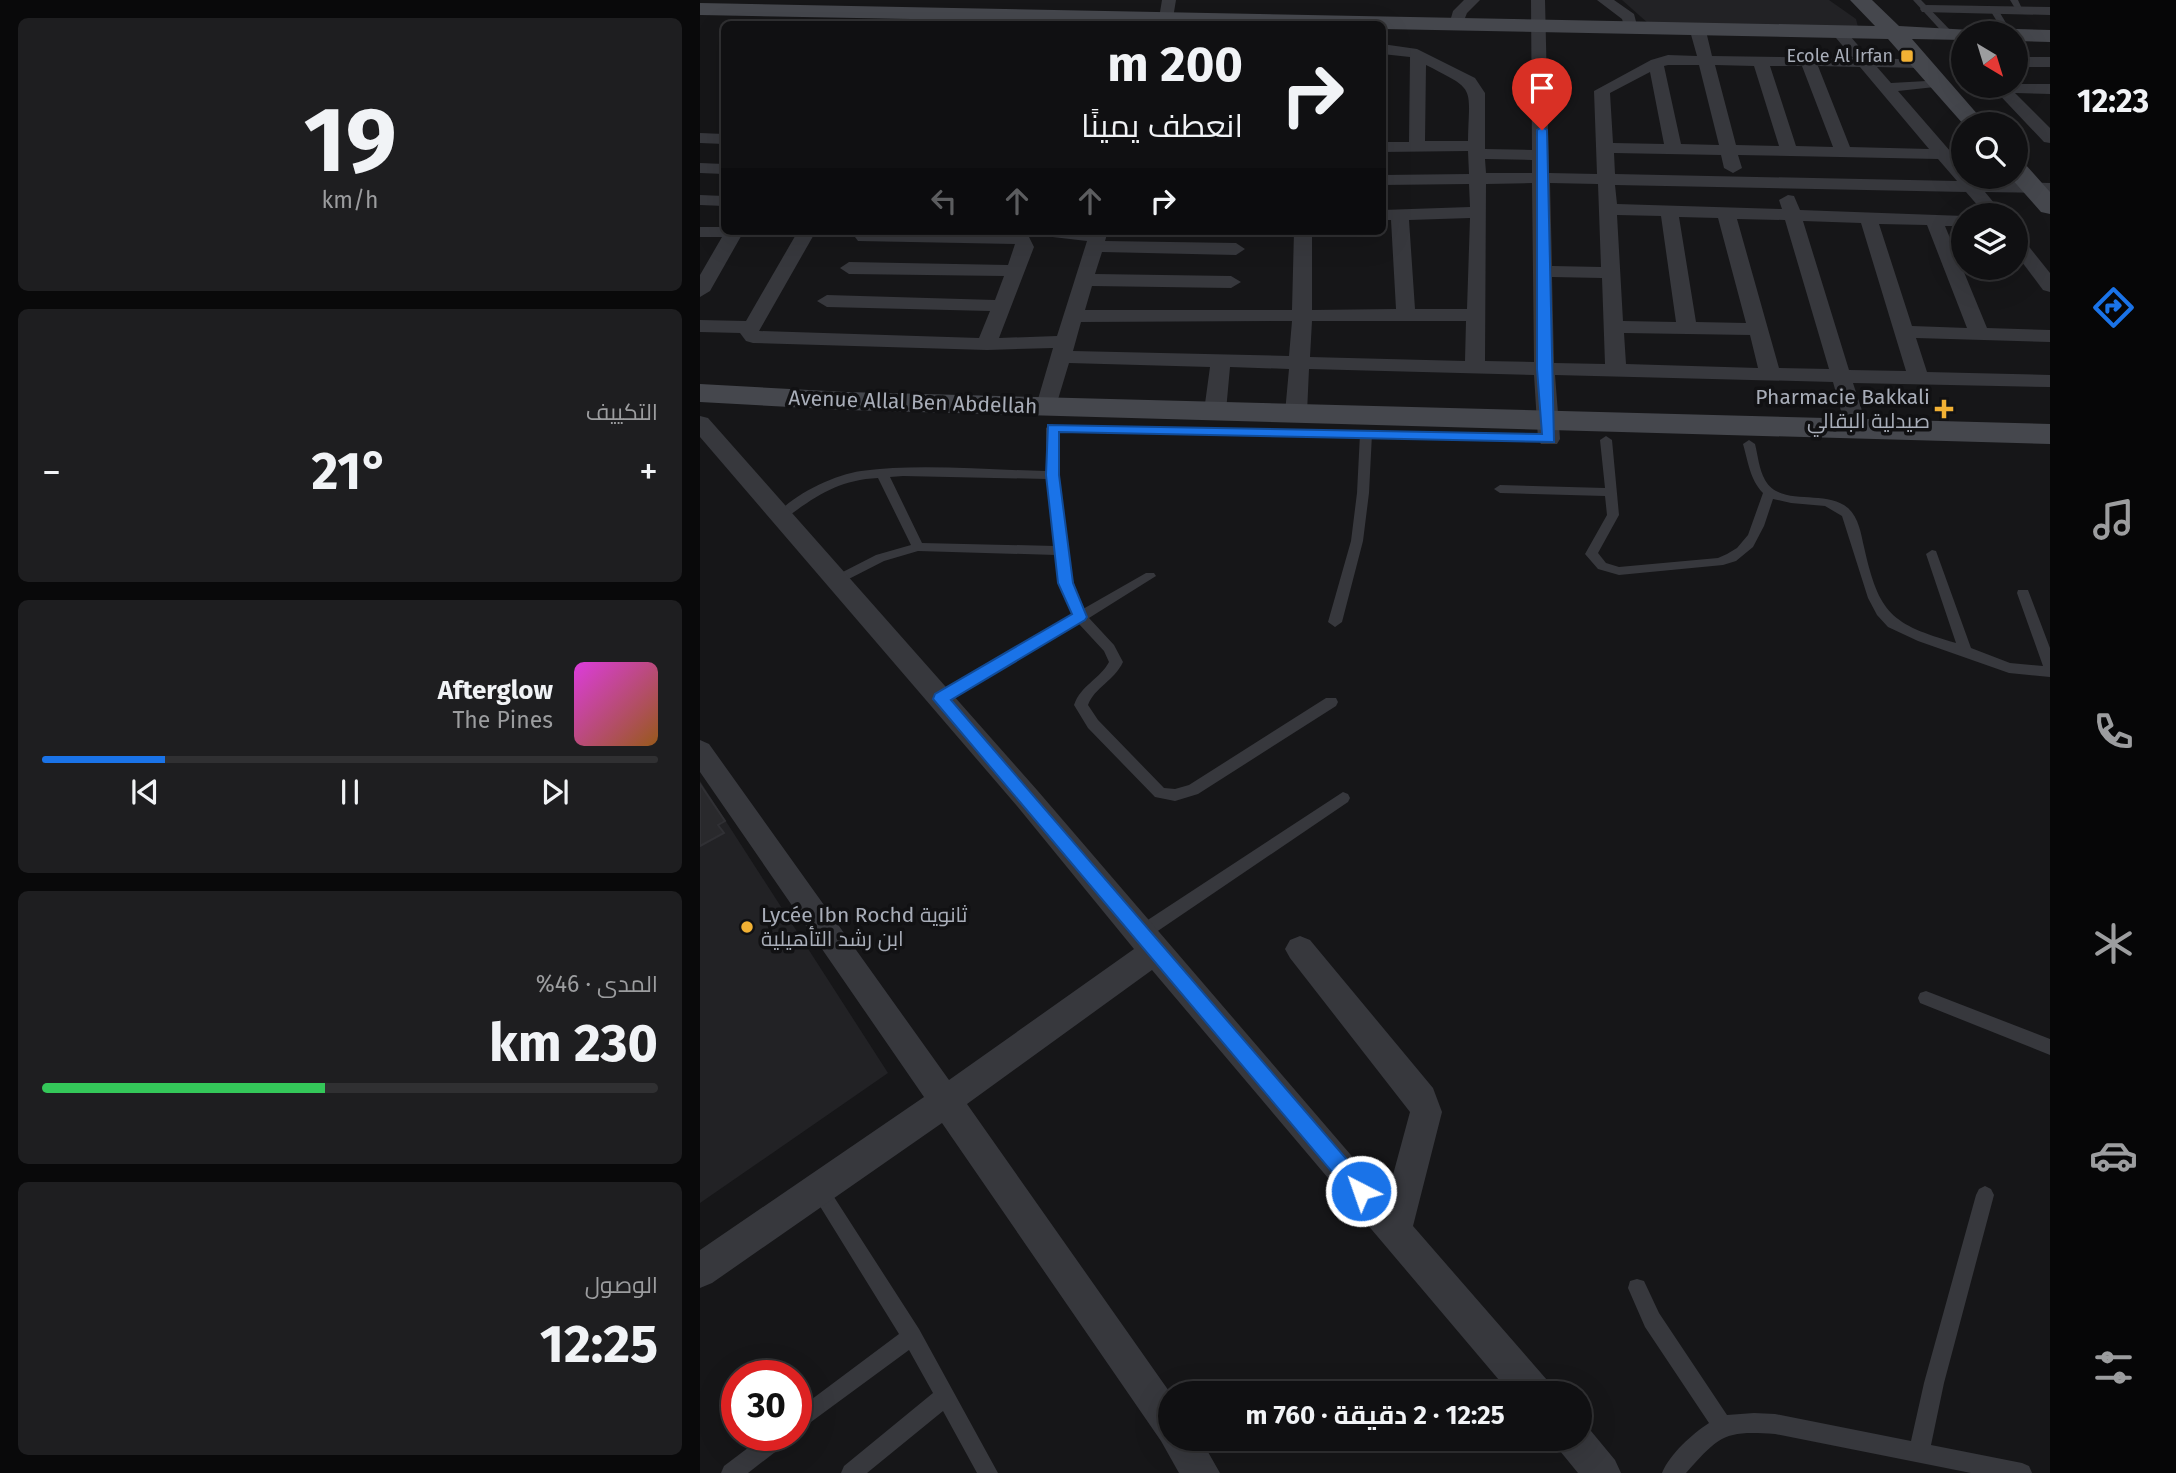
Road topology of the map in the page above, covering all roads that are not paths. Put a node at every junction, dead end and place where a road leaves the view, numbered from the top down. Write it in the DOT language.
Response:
graph roads {
  1 [pos="1474,0"];
  2 [pos="1538,0"];
  3 [pos="1604,0"];
  4 [pos="1860,0"];
  5 [pos="753,5"];
  6 [pos="1922,5"];
  7 [pos="2017,5"];
  8 [pos="700,9"];
  9 [pos="1994,10"];
  10 [pos="2050,11"];
  11 [pos="1167,14"];
  12 [pos="1286,21"];
  13 [pos="2001,21"];
  14 [pos="1386,24"];
  15 [pos="1416,24"];
  16 [pos="1456,25"];
  17 [pos="1540,27"];
  18 [pos="1631,29"];
  19 [pos="1951,29"];
  20 [pos="1698,31"];
  21 [pos="1839,32"];
  22 [pos="1895,33"];
  23 [pos="2028,35"];
  24 [pos="1951,36"];
  25 [pos="2050,36"];
  26 [pos="1386,49"];
  27 [pos="1415,53"];
  28 [pos="1706,60"];
  29 [pos="1760,60"];
  30 [pos="1808,61"];
  31 [pos="2028,62"];
  32 [pos="2050,62"];
  33 [pos="1656,63"];
  34 [pos="1863,63"];
  35 [pos="1921,63"];
  36 [pos="1938,82"];
  37 [pos="1884,88"];
  38 [pos="2028,88"];
  39 [pos="2050,89"];
  40 [pos="2011,98"];
  41 [pos="1964,112"];
  42 [pos="700,138"];
  43 [pos="2050,138"];
  44 [pos="721,139"];
  45 [pos="1386,147"];
  46 [pos="1417,147"];
  47 [pos="1604,148"];
  48 [pos="1476,150"];
  49 [pos="1674,150"];
  50 [pos="1729,151"];
  51 [pos="1789,152"];
  52 [pos="1844,153"];
  53 [pos="1941,154"];
  54 [pos="1542,155"];
  55 [pos="1951,165"];
  56 [pos="700,168"];
  57 [pos="721,169"];
  58 [pos="1479,178"];
  59 [pos="1543,178"];
  60 [pos="1605,179"];
  61 [pos="1386,180"];
  62 [pos="1735,180"];
  63 [pos="2033,181"];
  64 [pos="1782,182"];
  65 [pos="1951,186"];
  66 [pos="1973,189"];
  67 [pos="700,200"];
  68 [pos="721,201"];
  69 [pos="1985,203"];
  70 [pos="2050,208"];
  71 [pos="1607,209"];
  72 [pos="1479,212"];
  73 [pos="1669,212"];
  74 [pos="1726,213"];
  75 [pos="1391,215"];
  76 [pos="1792,215"];
  77 [pos="1868,217"];
  78 [pos="1934,220"];
  79 [pos="1951,221"];
  80 [pos="700,232"];
  81 [pos="721,232"];
  82 [pos="733,235"];
  83 [pos="805,235"];
  84 [pos="865,235"];
  85 [pos="896,235"];
  86 [pos="1074,235"];
  87 [pos="1303,235"];
  88 [pos="1097,238"];
  89 [pos="1237,240"];
  90 [pos="2028,258"];
  91 [pos="849,268"];
  92 [pos="1016,271"];
  93 [pos="1543,271"];
  94 [pos="1611,273"];
  95 [pos="1086,280"];
  96 [pos="1231,282"];
  97 [pos="2050,286"];
  98 [pos="700,292"];
  99 [pos="827,301"];
  100 [pos="1002,306"];
  101 [pos="1475,315"];
  102 [pos="1074,316"];
  103 [pos="1406,316"];
  104 [pos="1226,317"];
  105 [pos="1302,317"];
  106 [pos="700,326"];
  107 [pos="752,327"];
  108 [pos="1615,327"];
  109 [pos="1687,328"];
  110 [pos="1757,329"];
  111 [pos="1904,332"];
  112 [pos="1980,335"];
  113 [pos="2050,336"];
  114 [pos="809,339"];
  115 [pos="987,344"];
  116 [pos="1065,350"];
  117 [pos="1220,359"];
  118 [pos="1300,360"];
  119 [pos="1475,365"];
  120 [pos="1544,369"];
  121 [pos="1616,372"];
  122 [pos="1770,373"];
  123 [pos="1841,374"];
  124 [pos="1918,376"];
  125 [pos="2050,381"];
  126 [pos="700,393"];
  127 [pos="1214,411"];
  128 [pos="1296,413"];
  129 [pos="700,416"];
  130 [pos="1049,417"];
  131 [pos="700,423"];
  132 [pos="1548,429"];
  133 [pos="1857,429"];
  134 [pos="1366,434"];
  135 [pos="2050,434"];
  136 [pos="1606,440"];
  137 [pos="1749,444"];
  138 [pos="2050,454"];
  139 [pos="882,473"];
  140 [pos="1052,475"];
  141 [pos="1500,489"];
  142 [pos="1611,492"];
  143 [pos="1769,492"];
  144 [pos="782,515"];
  145 [pos="918,547"];
  146 [pos="1062,551"];
  147 [pos="1932,554"];
  148 [pos="1150,576"];
  149 [pos="837,580"];
  150 [pos="2024,593"];
  151 [pos="1080,617"];
  152 [pos="1335,622"];
  153 [pos="1965,651"];
  154 [pos="2050,666"];
  155 [pos="2050,673"];
  156 [pos="941,699"];
  157 [pos="1331,702"];
  158 [pos="700,751"];
  159 [pos="1343,797"];
  160 [pos="1148,942"];
  161 [pos="1300,949"];
  162 [pos="1926,998"];
  163 [pos="2050,1047"];
  164 [pos="944,1102"];
  165 [pos="819,1188"];
  166 [pos="1985,1195"];
  167 [pos="1395,1231"];
  168 [pos="700,1271"];
  169 [pos="1637,1288"];
  170 [pos="912,1336"];
  171 [pos="1524,1381"];
  172 [pos="944,1397"];
  173 [pos="1158,1408"];
  174 [pos="812,1411"];
  175 [pos="1722,1425"];
  176 [pos="760,1451"];
  177 [pos="1187,1451"];
  178 [pos="1919,1452"];
  179 [pos="731,1473"];
  180 [pos="851,1473"];
  181 [pos="988,1473"];
  182 [pos="1201,1473"];
  183 [pos="1672,1473"];
  184 [pos="2022,1473"];
  1 -- 16 [label="street"];
  2 -- 17 [label="street"];
  3 -- 18 [label="street"];
  4 -- 22 [label="street"];
  5 -- 8 [label="street"];
  5 -- 11 [label="street"];
  6 -- 9 [label="street"];
  6 -- 19 [label="lane"];
  7 -- 9 [label="street"];
  7 -- 10 [label="street"];
  9 -- 13 [label="lane"];
  11 -- 12 [label="street"];
  14 -- 15 [label="street"];
  15 -- 16 [label="street"];
  15 -- 27 [label="street"];
  16 -- 17 [label="street"];
  17 -- 18 [label="street"];
  17 -- 54 [label="street"];
  18 -- 20 [label="street"];
  20 -- 21 [label="street"];
  20 -- 28 [label="street"];
  21 -- 22 [label="street"];
  21 -- 34 [label="street"];
  22 -- 24 [label="street"];
  22 -- 35 [label="street"];
  23 -- 25 [label="street"];
  26 -- 27 [label="street"];
  27 -- 46 [label="street"];
  27 -- 48 [label="street"];
  28 -- 29 [label="street"];
  28 -- 33 [label="street"];
  28 -- 50 [label="street"];
  29 -- 30 [label="street"];
  29 -- 51 [label="street"];
  30 -- 34 [label="street"];
  30 -- 52 [label="street"];
  31 -- 32 [label="street"];
  33 -- 47 [label="street"];
  33 -- 49 [label="street"];
  34 -- 35 [label="street"];
  34 -- 37 [label="street"];
  35 -- 36 [label="street"];
  36 -- 37 [label="street"];
  36 -- 41 [label="street"];
  37 -- 53 [label="street"];
  38 -- 39 [label="street"];
  40 -- 43 [label="street"];
  42 -- 44 [label="street"];
  45 -- 46 [label="street"];
  46 -- 48 [label="street"];
  47 -- 49 [label="street"];
  47 -- 60 [label="street"];
  48 -- 54 [label="street"];
  48 -- 58 [label="street"];
  49 -- 50 [label="street"];
  50 -- 51 [label="street"];
  50 -- 62 [label="street"];
  51 -- 52 [label="street"];
  52 -- 53 [label="street"];
  53 -- 55 [label="street"];
  54 -- 59 [label="street"];
  56 -- 57 [label="street"];
  58 -- 59 [label="street"];
  58 -- 61 [label="street"];
  58 -- 72 [label="street"];
  59 -- 60 [label="street"];
  59 -- 93 [label="street"];
  60 -- 62 [label="street"];
  60 -- 71 [label="street"];
  62 -- 64 [label="street"];
  63 -- 70 [label="street"];
  64 -- 65 [label="street"];
  64 -- 76 [label="street"];
  66 -- 69 [label="street"];
  67 -- 68 [label="street"];
  71 -- 73 [label="street"];
  71 -- 94 [label="street"];
  72 -- 75 [label="street"];
  72 -- 101 [label="street"];
  73 -- 74 [label="street"];
  73 -- 109 [label="street"];
  74 -- 76 [label="street"];
  74 -- 110 [label="street"];
  75 -- 103 [label="street"];
  76 -- 77 [label="street"];
  76 -- 123 [label="street"];
  77 -- 78 [label="street"];
  77 -- 111 [label="street"];
  78 -- 79 [label="street"];
  78 -- 112 [label="street"];
  80 -- 81 [label="street"];
  82 -- 98 [label="street"];
  83 -- 107 [label="street"];
  84 -- 91 [label="street"];
  85 -- 92 [label="street"];
  86 -- 88 [label="street"];
  87 -- 105 [label="street"];
  88 -- 89 [label="street"];
  88 -- 95 [label="street"];
  89 -- 96 [label="street"];
  90 -- 97 [label="street"];
  91 -- 92 [label="street"];
  91 -- 99 [label="street"];
  92 -- 100 [label="street"];
  93 -- 94 [label="street"];
  93 -- 120 [label="street"];
  94 -- 108 [label="street"];
  95 -- 96 [label="street"];
  95 -- 102 [label="street"];
  96 -- 104 [label="street"];
  99 -- 100 [label="street"];
  99 -- 114 [label="street"];
  100 -- 115 [label="street"];
  101 -- 103 [label="street"];
  101 -- 119 [label="street"];
  102 -- 104 [label="street"];
  102 -- 116 [label="street"];
  103 -- 105 [label="street"];
  104 -- 105 [label="street"];
  105 -- 118 [label="street"];
  106 -- 107 [label="street"];
  107 -- 114 [label="street"];
  108 -- 109 [label="street"];
  108 -- 121 [label="street"];
  109 -- 110 [label="street"];
  110 -- 122 [label="street"];
  111 -- 112 [label="street"];
  111 -- 124 [label="street"];
  112 -- 113 [label="street"];
  114 -- 115 [label="street"];
  115 -- 116 [label="street"];
  116 -- 117 [label="street"];
  116 -- 130 [label="street"];
  117 -- 118 [label="street"];
  117 -- 127 [label="street"];
  118 -- 119 [label="street"];
  118 -- 128 [label="street"];
  119 -- 120 [label="street"];
  120 -- 121 [label="street"];
  120 -- 132 [label="street"];
  121 -- 122 [label="street"];
  122 -- 123 [label="street"];
  123 -- 124 [label="street"];
  123 -- 133 [label="street"];
  124 -- 125 [label="street"];
  126 -- 130 [label="street, Avenue Allal Ben Abdellah"];
  127 -- 128 [label="street, Avenue Allal Ben Abdellah"];
  127 -- 130 [label="street, Avenue Allal Ben Abdellah"];
  128 -- 132 [label="street, Avenue Allal Ben Abdellah"];
  129 -- 130 [label="street, Avenue Allal Ben Abdellah"];
  130 -- 134 [label="street, Avenue Allal Ben Abdellah"];
  130 -- 140 [label="lane"];
  131 -- 144 [label="street"];
  132 -- 133 [label="street, Avenue Allal Ben Abdellah"];
  132 -- 134 [label="street, Avenue Allal Ben Abdellah"];
  132 -- 136 [label="street, Avenue Allal Ben Abdellah"];
  133 -- 135 [label="street, Avenue Allal Ben Abdellah"];
  134 -- 152 [label="lane"];
  136 -- 137 [label="street, Avenue Allal Ben Abdellah"];
  136 -- 142 [label="lane"];
  137 -- 138 [label="street, Avenue Allal Ben Abdellah"];
  137 -- 143 [label="lane"];
  139 -- 140 [label="lane"];
  139 -- 144 [label="lane"];
  139 -- 145 [label="lane"];
  140 -- 146 [label="lane"];
  141 -- 142 [label="lane"];
  142 -- 143 [label="lane"];
  143 -- 153 [label="lane"];
  144 -- 149 [label="street"];
  145 -- 146 [label="lane"];
  145 -- 149 [label="lane"];
  146 -- 151 [label="lane"];
  147 -- 153 [label="lane"];
  148 -- 151 [label="lane"];
  149 -- 156 [label="street"];
  150 -- 154 [label="lane"];
  151 -- 156 [label="lane"];
  151 -- 157 [label="lane"];
  153 -- 155 [label="lane"];
  156 -- 160 [label="street"];
  158 -- 164 [label="street"];
  159 -- 160 [label="lane"];
  160 -- 164 [label="street"];
  160 -- 167 [label="street"];
  161 -- 167 [label="street"];
  162 -- 163 [label="lane"];
  164 -- 165 [label="street"];
  164 -- 173 [label="street"];
  165 -- 168 [label="street"];
  165 -- 170 [label="lane"];
  166 -- 178 [label="lane"];
  167 -- 171 [label="street"];
  169 -- 175 [label="lane"];
  170 -- 172 [label="lane"];
  170 -- 174 [label="lane"];
  172 -- 180 [label="lane"];
  172 -- 181 [label="lane"];
  175 -- 178 [label="lane"];
  175 -- 183 [label="lane"];
  176 -- 179 [label="lane"];
  177 -- 182 [label="street"];
  178 -- 184 [label="lane"];
}
